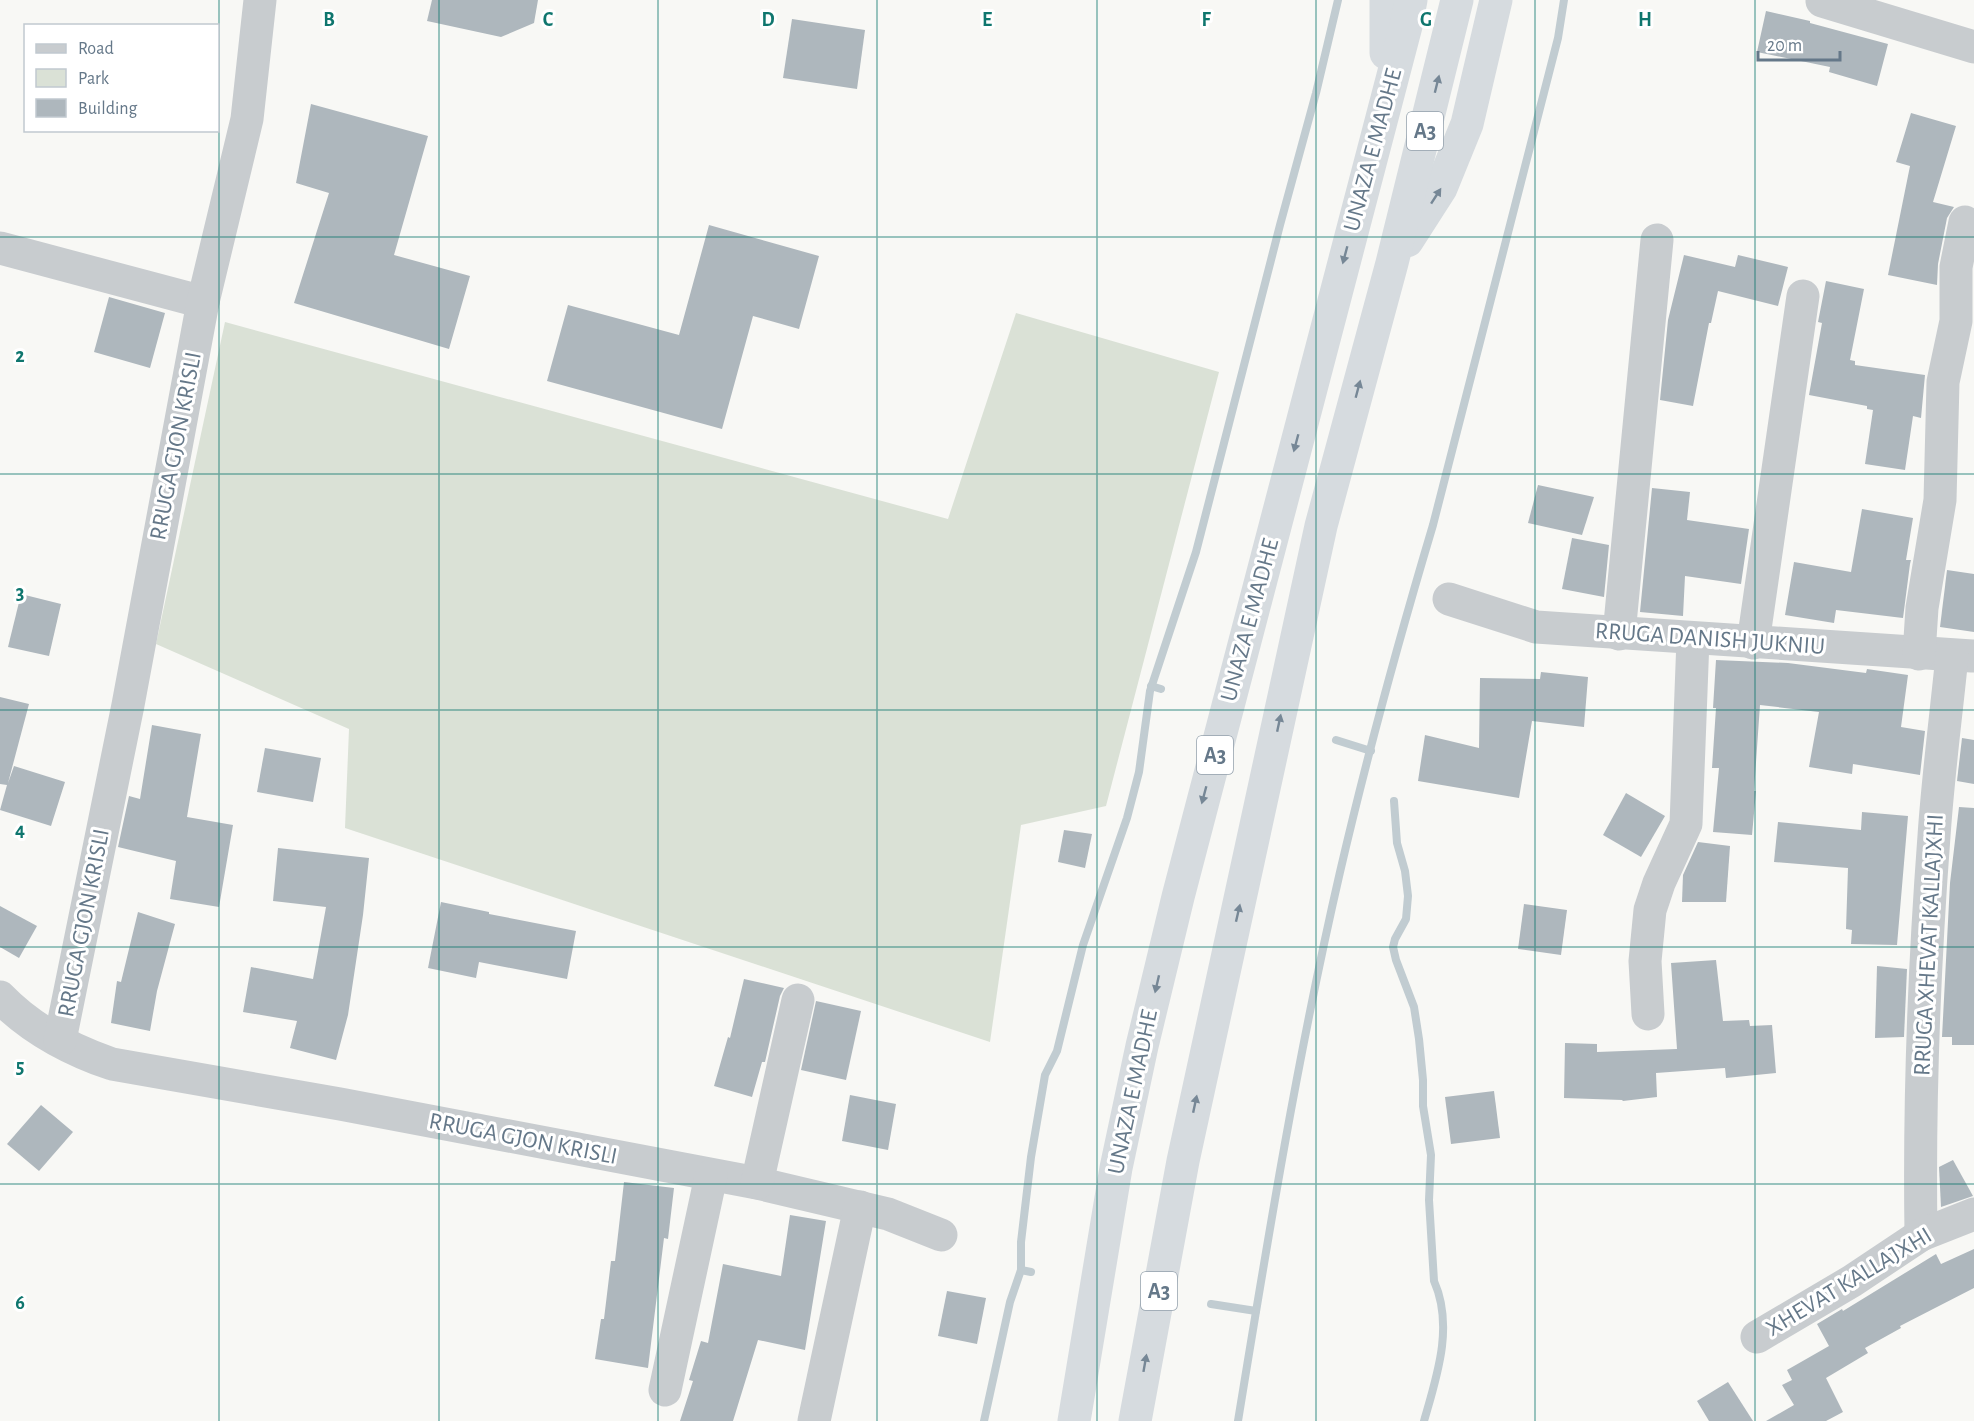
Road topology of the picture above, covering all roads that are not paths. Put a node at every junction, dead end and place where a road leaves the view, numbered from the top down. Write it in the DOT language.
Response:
graph roads {
  1 [pos="260,0"];
  2 [pos="1386,0"];
  3 [pos="1411,0"];
  4 [pos="1456,0"];
  5 [pos="1496,0"];
  6 [pos="1822,1"];
  7 [pos="1974,47"];
  8 [pos="1387,97"];
  9 [pos="1965,222"];
  10 [pos="1657,240"];
  11 [pos="0,248"];
  12 [pos="1392,263"];
  13 [pos="1803,296"];
  14 [pos="203,303"];
  15 [pos="1449,600"];
  16 [pos="1619,634"];
  17 [pos="1693,639"];
  18 [pos="1753,643"];
  19 [pos="1919,654"];
  20 [pos="1963,656"];
  21 [pos="0,997"];
  22 [pos="798,1000"];
  23 [pos="1648,1014"];
  24 [pos="60,1040"];
  25 [pos="711,1176"];
  26 [pos="757,1184"];
  27 [pos="860,1208"];
  28 [pos="1974,1214"];
  29 [pos="940,1235"];
  30 [pos="1921,1235"];
  31 [pos="1757,1337"];
  32 [pos="665,1390"];
  33 [pos="814,1421"];
  34 [pos="1074,1421"];
  35 [pos="1135,1421"];
  1 -- 14 [label="street, RRUGA GJON KRISLI"];
  2 -- 8 [label="highway"];
  3 -- 8 [label="highway, UNAZA E MADHE / A3"];
  12 -- 4 [label="highway, UNAZA E MADHE / A3, one-way"];
  12 -- 5 [label="highway, one-way"];
  6 -- 7 [label="street"];
  8 -- 34 [label="highway, UNAZA E MADHE / A3, one-way"];
  9 -- 19 [label="street"];
  10 -- 16 [label="street"];
  11 -- 14 [label="street"];
  35 -- 12 [label="highway, UNAZA E MADHE / A3, one-way"];
  13 -- 18 [label="street"];
  14 -- 24 [label="street, RRUGA GJON KRISLI"];
  15 -- 16 [label="street, RRUGA DANISH JUKNIU"];
  16 -- 17 [label="street, RRUGA DANISH JUKNIU"];
  17 -- 18 [label="street, RRUGA DANISH JUKNIU"];
  17 -- 23 [label="street"];
  18 -- 19 [label="street, RRUGA DANISH JUKNIU"];
  19 -- 20 [label="street, RRUGA DANISH JUKNIU"];
  20 -- 30 [label="street, RRUGA XHEVAT KALLAJXHI"];
  21 -- 24 [label="street"];
  22 -- 26 [label="street"];
  24 -- 25 [label="street, RRUGA GJON KRISLI"];
  25 -- 26 [label="street, RRUGA GJON KRISLI"];
  25 -- 32 [label="street"];
  26 -- 27 [label="street, RRUGA GJON KRISLI"];
  27 -- 29 [label="street, RRUGA GJON KRISLI"];
  27 -- 33 [label="street"];
  28 -- 30 [label="street, XHEVAT KALLAJXHI"];
  30 -- 31 [label="street, XHEVAT KALLAJXHI"];
}
